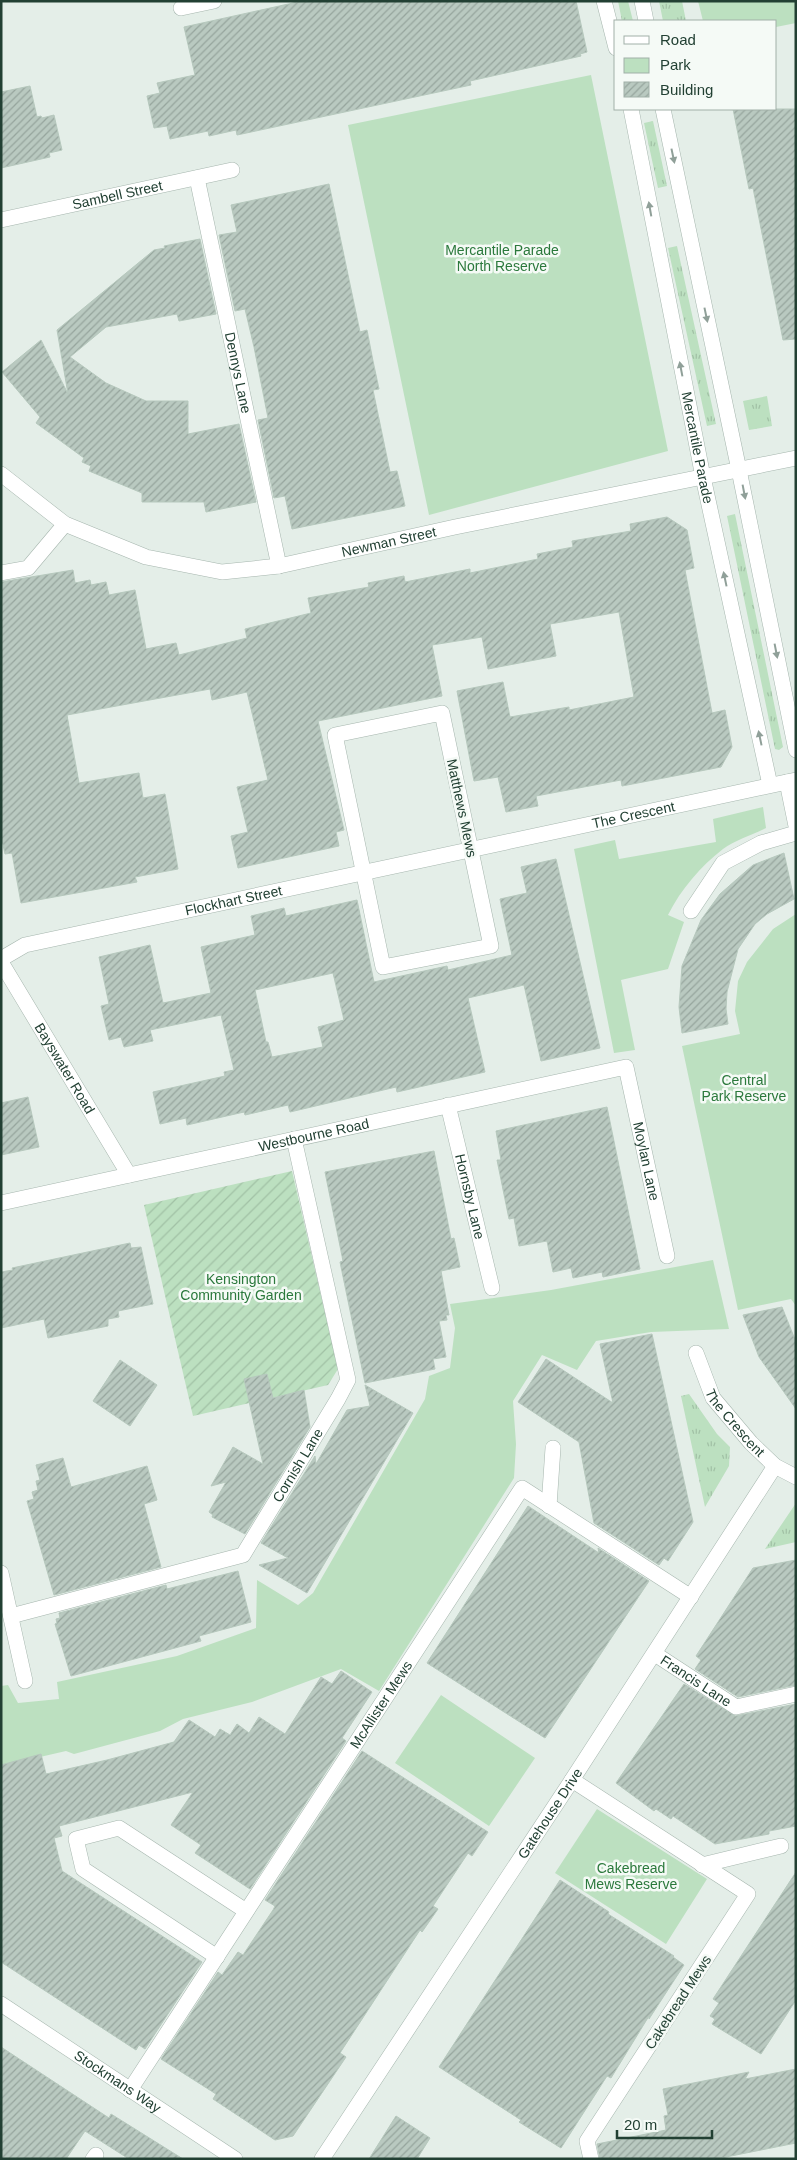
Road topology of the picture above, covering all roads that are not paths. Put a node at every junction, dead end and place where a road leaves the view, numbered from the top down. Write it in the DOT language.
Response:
graph roads {
  1 [pos="214,1"];
  2 [pos="604,1"];
  3 [pos="642,1"];
  4 [pos="181,8"];
  5 [pos="646,20"];
  6 [pos="614,40"];
  7 [pos="630,110"];
  8 [pos="663,110"];
  9 [pos="232,170"];
  10 [pos="197,178"];
  11 [pos="1,220"];
  12 [pos="796,458"];
  13 [pos="739,470"];
  14 [pos="1,474"];
  15 [pos="703,477"];
  16 [pos="65,524"];
  17 [pos="279,566"];
  18 [pos="1,573"];
  19 [pos="796,750"];
  20 [pos="791,781"];
  21 [pos="770,785"];
  22 [pos="796,826"];
  23 [pos="796,833"];
  24 [pos="470,849"];
  25 [pos="363,873"];
  26 [pos="691,911"];
  27 [pos="1,960"];
  28 [pos="626,1067"];
  29 [pos="448,1106"];
  30 [pos="294,1139"];
  31 [pos="129,1175"];
  32 [pos="1,1203"];
  33 [pos="667,1256"];
  34 [pos="492,1288"];
  35 [pos="696,1353"];
  36 [pos="553,1448"];
  37 [pos="776,1466"];
  38 [pos="796,1477"];
  39 [pos="549,1506"];
  40 [pos="1,1573"];
  41 [pos="691,1597"];
  42 [pos="11,1616"];
  43 [pos="655,1654"];
  44 [pos="25,1681"];
  45 [pos="796,1694"];
  46 [pos="572,1780"];
  47 [pos="781,1846"];
  48 [pos="702,1865"];
  49 [pos="246,1911"];
  50 [pos="216,1957"];
  51 [pos="1,2004"];
  52 [pos="130,2090"];
  53 [pos="235,2159"];
  54 [pos="322,2159"];
  55 [pos="591,2159"];
  1 -- 4 [label="street"];
  2 -- 6 [label="street"];
  3 -- 5 [label="street"];
  15 -- 7 [label="street, Mercantile Parade, one-way"];
  8 -- 13 [label="street, one-way"];
  9 -- 10 [label="street, Sambell Street"];
  10 -- 11 [label="street, Sambell Street"];
  10 -- 17 [label="street, Dennys Lane"];
  12 -- 13 [label="street, Newman Street"];
  13 -- 15 [label="street, Newman Street"];
  13 -- 19 [label="street, one-way"];
  14 -- 16 [label="street, Newman Street"];
  15 -- 17 [label="street, Newman Street"];
  21 -- 15 [label="street, Mercantile Parade, one-way"];
  16 -- 17 [label="street, Newman Street"];
  16 -- 18 [label="street"];
  20 -- 21 [label="street, The Crescent"];
  20 -- 22 [label="street"];
  21 -- 24 [label="street, The Crescent"];
  23 -- 26 [label="street"];
  24 -- 25 [label="street, Flockhart Street"];
  24 -- 25 [label="street, Matthews Mews"];
  24 -- 25 [label="street, Matthews Mews"];
  25 -- 27 [label="street, Flockhart Street"];
  27 -- 31 [label="street, Bayswater Road"];
  28 -- 29 [label="street, Westbourne Road"];
  28 -- 33 [label="street, Moylan Lane"];
  29 -- 30 [label="street, Westbourne Road"];
  29 -- 34 [label="street, Hornsby Lane"];
  30 -- 31 [label="street, Westbourne Road"];
  30 -- 42 [label="street, Cornish Lane"];
  31 -- 32 [label="street, Westbourne Road"];
  35 -- 37 [label="street, The Crescent"];
  36 -- 39 [label="street"];
  37 -- 38 [label="street, The Crescent"];
  37 -- 41 [label="street, Gatehouse Drive"];
  39 -- 41 [label="street, McAllister Mews"];
  39 -- 49 [label="street, McAllister Mews"];
  40 -- 42 [label="street"];
  41 -- 43 [label="street, Gatehouse Drive"];
  42 -- 44 [label="street"];
  43 -- 45 [label="street, Francis Lane"];
  43 -- 46 [label="street, Gatehouse Drive"];
  46 -- 48 [label="street, Cakebread Mews"];
  46 -- 54 [label="street, Gatehouse Drive"];
  47 -- 48 [label="street"];
  48 -- 55 [label="street, Cakebread Mews"];
  49 -- 50 [label="street, McAllister Mews"];
  49 -- 50 [label="street"];
  50 -- 52 [label="street, McAllister Mews"];
  51 -- 52 [label="street, Stockmans Way"];
  52 -- 53 [label="street, Stockmans Way"];
}
